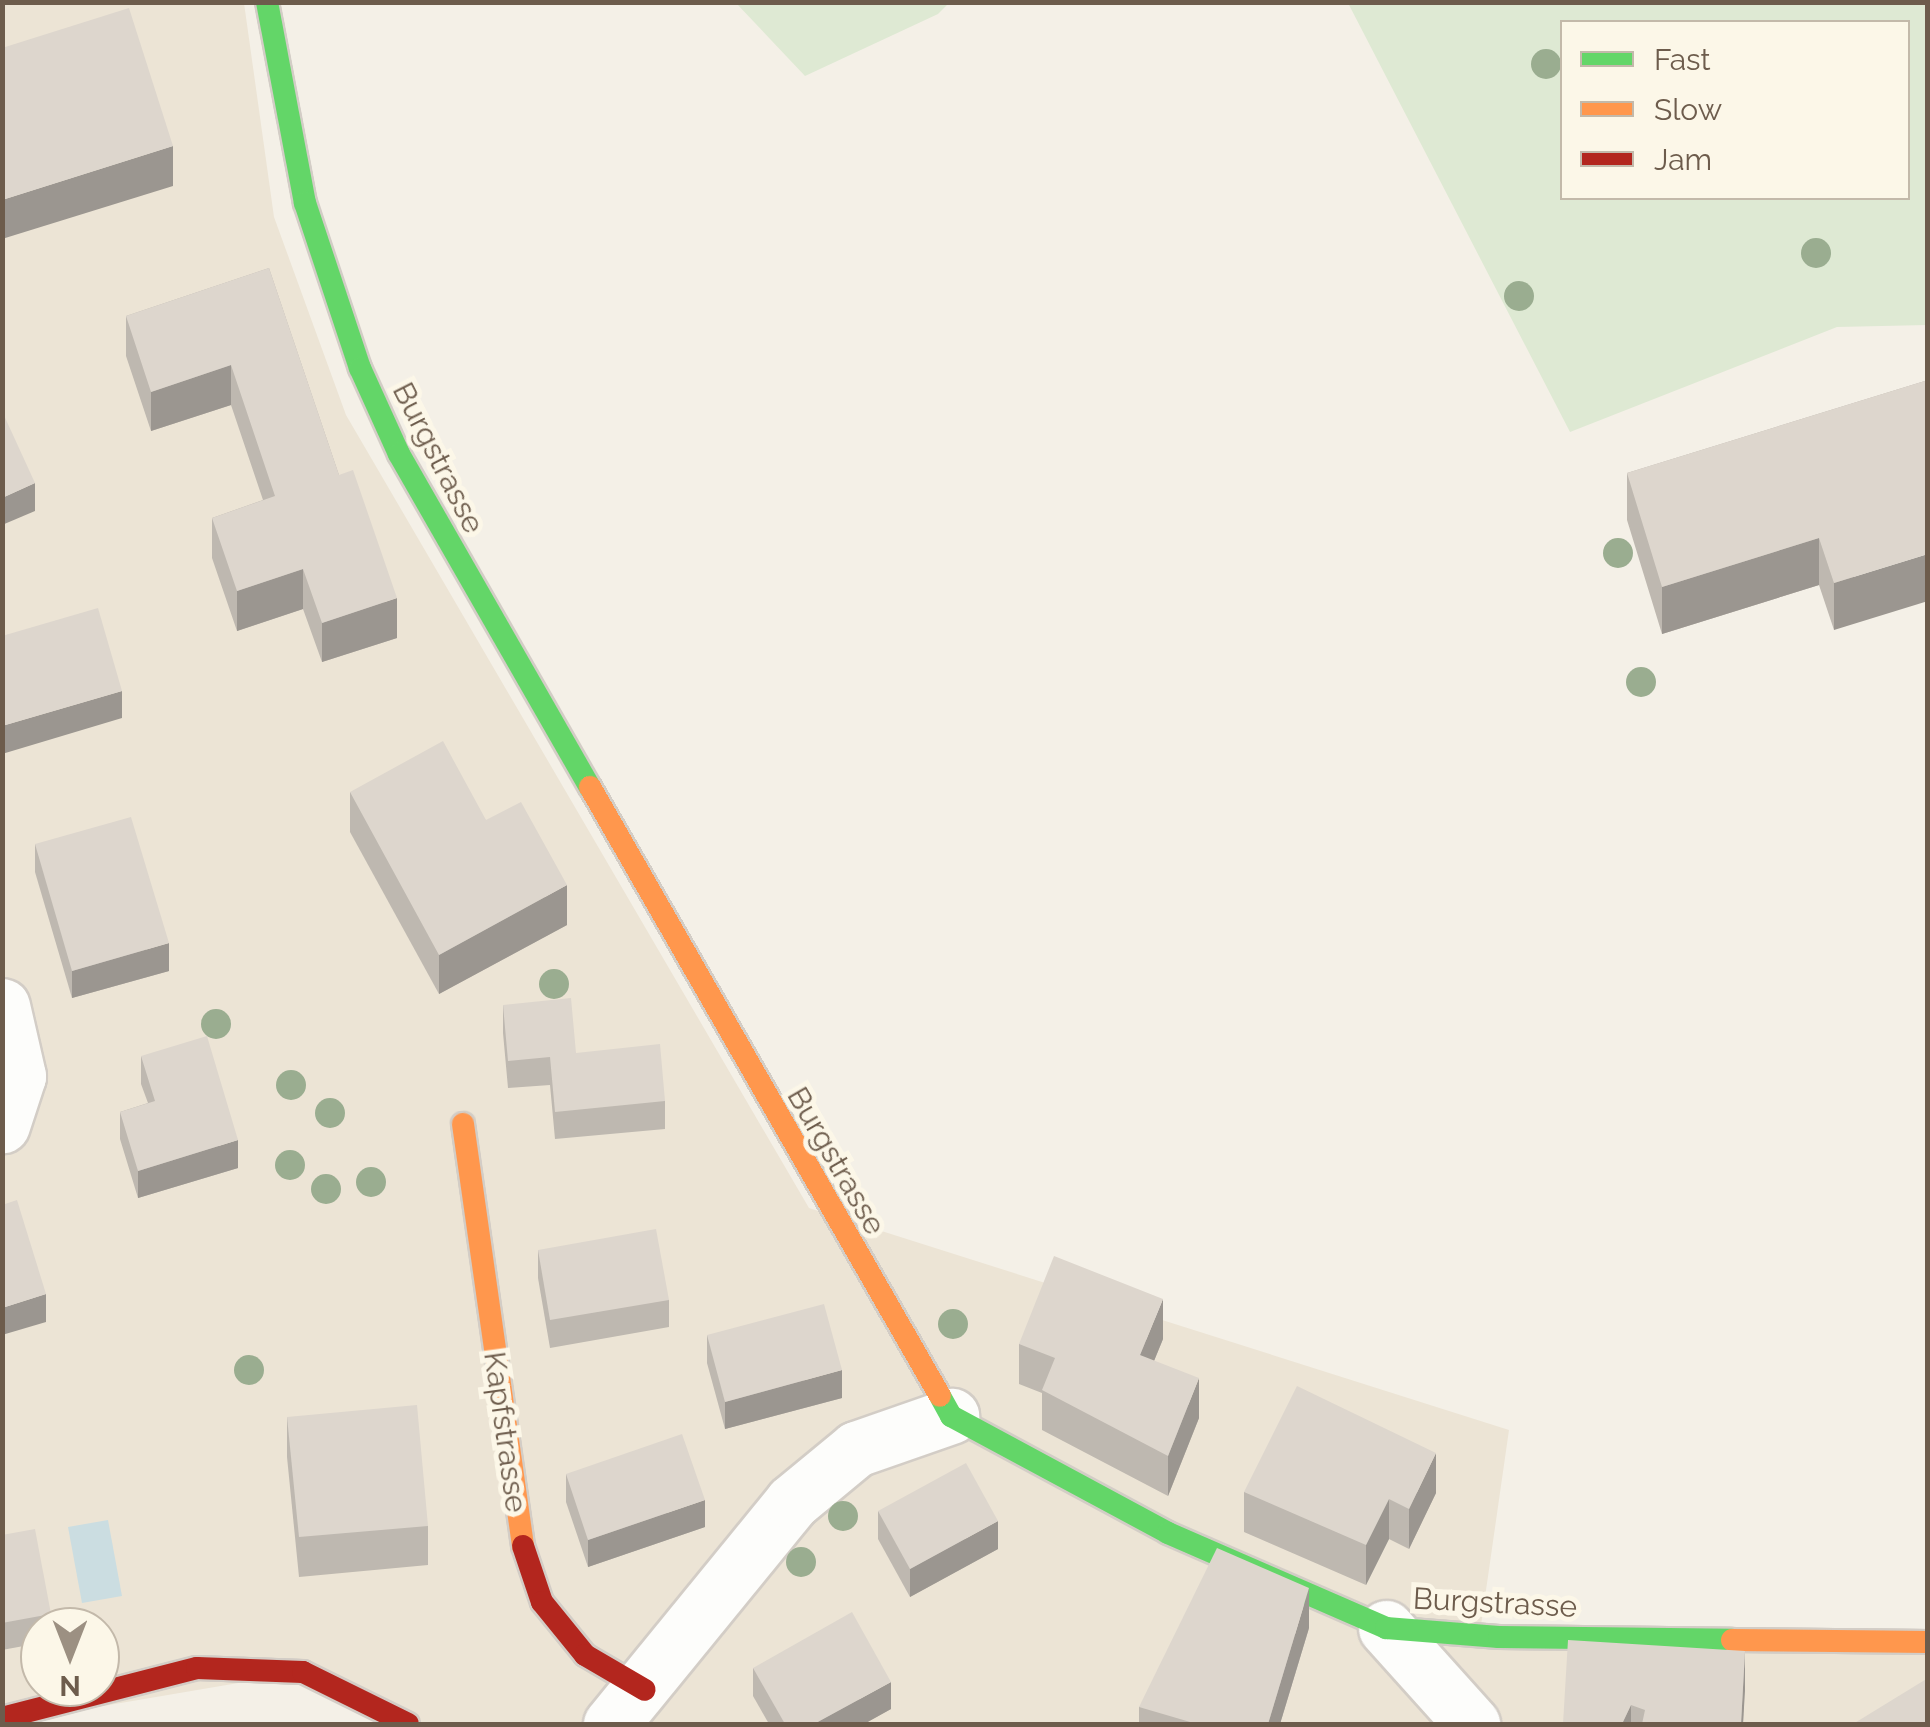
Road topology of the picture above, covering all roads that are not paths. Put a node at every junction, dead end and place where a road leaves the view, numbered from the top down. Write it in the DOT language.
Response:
graph roads {
  1 [pos="267,2"];
  2 [pos="2,1006"];
  3 [pos="463,1124"];
  4 [pos="2,1125"];
  5 [pos="951,1416"];
  6 [pos="1386,1628"];
  7 [pos="1928,1642"];
  8 [pos="628,1707"];
  9 [pos="2,1718"];
  10 [pos="408,1724"];
  11 [pos="1472,1724"];
  1 -- 5 [label="street, Burgstrasse"];
  2 -- 4 [label="street"];
  3 -- 8 [label="street, Kapfstrasse"];
  5 -- 6 [label="street, Burgstrasse"];
  5 -- 8 [label="street, Kapfstrasse"];
  6 -- 7 [label="street, Burgstrasse"];
  6 -- 11 [label="street"];
  9 -- 10 [label="street"];
}
